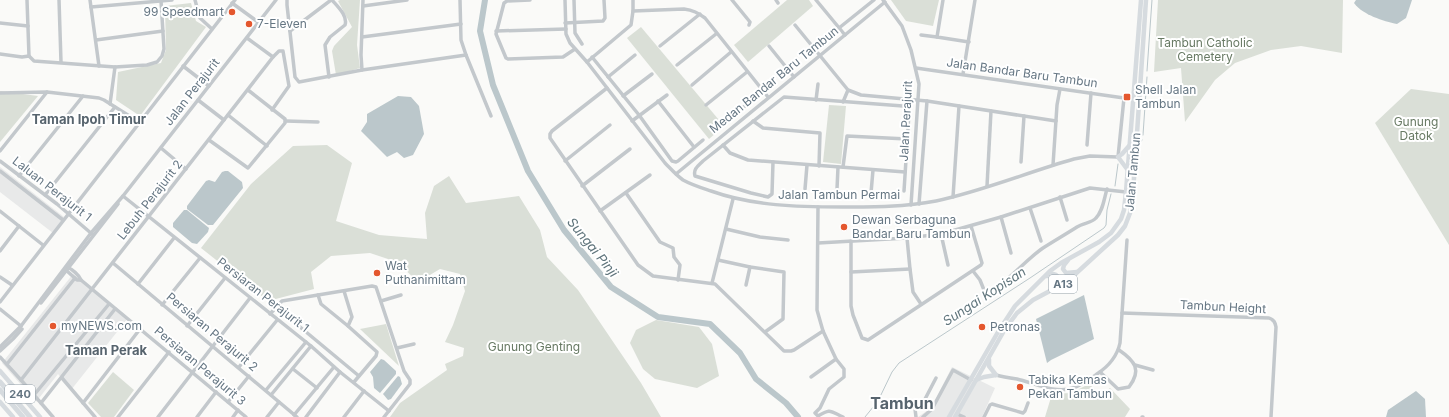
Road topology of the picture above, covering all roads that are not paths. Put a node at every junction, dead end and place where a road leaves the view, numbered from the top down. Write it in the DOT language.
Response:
graph roads {
  1 [pos="27,0"];
  2 [pos="59,0"];
  3 [pos="90,0"];
  4 [pos="172,0"];
  5 [pos="195,0"];
  6 [pos="276,0"];
  7 [pos="288,0"];
  8 [pos="332,0"];
  9 [pos="363,0"];
  10 [pos="399,0"];
  11 [pos="407,0"];
  12 [pos="460,0"];
  13 [pos="530,0"];
  14 [pos="565,0"];
  15 [pos="574,0"];
  16 [pos="604,0"];
  17 [pos="633,0"];
  18 [pos="732,0"];
  19 [pos="874,0"];
  20 [pos="943,0"];
  21 [pos="975,0"];
  22 [pos="1140,0"];
  23 [pos="1146,0"];
  24 [pos="161,1"];
  25 [pos="819,1"];
  26 [pos="884,1"];
  27 [pos="233,2"];
  28 [pos="363,6"];
  29 [pos="92,7"];
  30 [pos="633,11"];
  31 [pos="700,14"];
  32 [pos="258,22"];
  33 [pos="0,23"];
  34 [pos="566,23"];
  35 [pos="574,23"];
  36 [pos="460,24"];
  37 [pos="749,25"];
  38 [pos="795,25"];
  39 [pos="28,26"];
  40 [pos="839,28"];
  41 [pos="212,29"];
  42 [pos="566,29"];
  43 [pos="163,31"];
  44 [pos="290,31"];
  45 [pos="496,31"];
  46 [pos="716,34"];
  47 [pos="844,35"];
  48 [pos="921,35"];
  49 [pos="936,36"];
  50 [pos="362,37"];
  51 [pos="247,38"];
  52 [pos="96,40"];
  53 [pos="969,42"];
  54 [pos="582,44"];
  55 [pos="660,46"];
  56 [pos="769,46"];
  57 [pos="575,49"];
  58 [pos="731,52"];
  59 [pos="0,54"];
  60 [pos="466,55"];
  61 [pos="635,55"];
  62 [pos="820,55"];
  63 [pos="29,56"];
  64 [pos="592,57"];
  65 [pos="273,58"];
  66 [pos="61,62"];
  67 [pos="586,62"];
  68 [pos="677,65"];
  69 [pos="99,66"];
  70 [pos="183,66"];
  71 [pos="115,67"];
  72 [pos="916,68"];
  73 [pos="362,70"];
  74 [pos="748,72"];
  75 [pos="652,74"];
  76 [pos="963,74"];
  77 [pos="329,77"];
  78 [pos="608,77"];
  79 [pos="794,77"];
  80 [pos="818,84"];
  81 [pos="692,85"];
  82 [pos="209,86"];
  83 [pos="607,88"];
  84 [pos="1060,89"];
  85 [pos="248,90"];
  86 [pos="848,90"];
  87 [pos="47,92"];
  88 [pos="763,92"];
  89 [pos="0,94"];
  90 [pos="1091,94"];
  91 [pos="667,95"];
  92 [pos="83,96"];
  93 [pos="623,96"];
  94 [pos="768,98"];
  95 [pos="198,100"];
  96 [pos="816,100"];
  97 [pos="919,100"];
  98 [pos="658,101"];
  99 [pos="927,101"];
  100 [pos="843,102"];
  101 [pos="110,104"];
  102 [pos="706,105"];
  103 [pos="959,106"];
  104 [pos="115,107"];
  105 [pos="272,110"];
  106 [pos="991,111"];
  107 [pos="228,115"];
  108 [pos="639,115"];
  109 [pos="491,116"];
  110 [pos="1024,116"];
  111 [pos="224,120"];
  112 [pos="286,121"];
  113 [pos="632,121"];
  114 [pos="753,121"];
  115 [pos="1056,121"];
  116 [pos="139,122"];
  117 [pos="318,122"];
  118 [pos="723,123"];
  119 [pos="610,125"];
  120 [pos="907,139"];
  121 [pos="209,140"];
  122 [pos="703,140"];
  123 [pos="723,145"];
  124 [pos="1087,145"];
  125 [pos="267,146"];
  126 [pos="1130,146"];
  127 [pos="694,147"];
  128 [pos="161,148"];
  129 [pos="630,150"];
  130 [pos="0,151"];
  131 [pos="1118,157"];
  132 [pos="0,161"];
  133 [pos="565,161"];
  134 [pos="774,162"];
  135 [pos="1020,162"];
  136 [pos="807,165"];
  137 [pos="1053,165"];
  138 [pos="819,166"];
  139 [pos="841,167"];
  140 [pos="186,169"];
  141 [pos="873,170"];
  142 [pos="0,171"];
  143 [pos="1128,171"];
  144 [pos="905,172"];
  145 [pos="676,174"];
  146 [pos="650,175"];
  147 [pos="19,176"];
  148 [pos="582,186"];
  149 [pos="987,186"];
  150 [pos="804,189"];
  151 [pos="837,189"];
  152 [pos="1107,189"];
  153 [pos="904,191"];
  154 [pos="1126,192"];
  155 [pos="626,193"];
  156 [pos="871,193"];
  157 [pos="45,195"];
  158 [pos="123,196"];
  159 [pos="953,197"];
  160 [pos="1060,197"];
  161 [pos="733,199"];
  162 [pos="919,204"];
  163 [pos="911,205"];
  164 [pos="818,207"];
  165 [pos="1030,208"];
  166 [pos="0,211"];
  167 [pos="600,211"];
  168 [pos="68,214"];
  169 [pos="149,217"];
  170 [pos="1001,217"];
  171 [pos="63,220"];
  172 [pos="1067,220"];
  173 [pos="19,226"];
  174 [pos="972,226"];
  175 [pos="726,229"];
  176 [pos="93,234"];
  177 [pos="941,234"];
  178 [pos="174,238"];
  179 [pos="907,238"];
  180 [pos="788,240"];
  181 [pos="1127,240"];
  182 [pos="851,241"];
  183 [pos="1041,241"];
  184 [pos="818,243"];
  185 [pos="43,245"];
  186 [pos="0,251"];
  187 [pos="1011,253"];
  188 [pos="1071,257"];
  189 [pos="200,258"];
  190 [pos="718,260"];
  191 [pos="113,263"];
  192 [pos="948,265"];
  193 [pos="750,267"];
  194 [pos="67,269"];
  195 [pos="910,269"];
  196 [pos="973,271"];
  197 [pos="851,272"];
  198 [pos="1077,272"];
  199 [pos="0,277"];
  200 [pos="75,278"];
  201 [pos="225,278"];
  202 [pos="82,280"];
  203 [pos="678,280"];
  204 [pos="1041,280"];
  205 [pos="712,283"];
  206 [pos="138,284"];
  207 [pos="12,285"];
  208 [pos="746,285"];
  209 [pos="93,290"];
  210 [pos="344,291"];
  211 [pos="1050,291"];
  212 [pos="318,295"];
  213 [pos="401,295"];
  214 [pos="250,298"];
  215 [pos="381,301"];
  216 [pos="0,302"];
  217 [pos="109,304"];
  218 [pos="921,304"];
  219 [pos="162,305"];
  220 [pos="276,307"];
  221 [pos="0,309"];
  222 [pos="115,309"];
  223 [pos="1122,313"];
  224 [pos="270,314"];
  225 [pos="278,319"];
  226 [pos="21,326"];
  227 [pos="187,326"];
  228 [pos="348,326"];
  229 [pos="140,329"];
  230 [pos="823,331"];
  231 [pos="765,332"];
  232 [pos="306,342"];
  233 [pos="414,344"];
  234 [pos="212,346"];
  235 [pos="311,346"];
  236 [pos="397,348"];
  237 [pos="0,349"];
  238 [pos="1119,350"];
  239 [pos="169,352"];
  240 [pos="0,357"];
  241 [pos="836,358"];
  242 [pos="989,359"];
  243 [pos="7,364"];
  244 [pos="1135,365"];
  245 [pos="239,367"];
  246 [pos="334,367"];
  247 [pos="293,369"];
  248 [pos="1153,370"];
  249 [pos="0,371"];
  250 [pos="192,372"];
  251 [pos="340,372"];
  252 [pos="1100,372"];
  253 [pos="996,375"];
  254 [pos="249,376"];
  255 [pos="359,376"];
  256 [pos="811,377"];
  257 [pos="62,378"];
  258 [pos="936,378"];
  259 [pos="21,380"];
  260 [pos="973,380"];
  261 [pos="0,382"];
  262 [pos="354,382"];
  263 [pos="317,388"];
  264 [pos="0,390"];
  265 [pos="266,390"];
  266 [pos="364,391"];
  267 [pos="216,392"];
  268 [pos="34,395"];
  269 [pos="271,395"];
  270 [pos="0,402"];
  271 [pos="228,402"];
  272 [pos="279,402"];
  273 [pos="41,403"];
  274 [pos="1028,403"];
  275 [pos="83,404"];
  276 [pos="238,410"];
  277 [pos="389,411"];
  278 [pos="956,415"];
  279 [pos="296,416"];
  280 [pos="13,417"];
  281 [pos="23,417"];
  282 [pos="30,417"];
  283 [pos="40,417"];
  284 [pos="53,417"];
  285 [pos="94,417"];
  286 [pos="118,417"];
  287 [pos="158,417"];
  288 [pos="197,417"];
  289 [pos="233,417"];
  290 [pos="246,417"];
  291 [pos="267,417"];
  292 [pos="306,417"];
  293 [pos="344,417"];
  294 [pos="384,417"];
  295 [pos="843,417"];
  296 [pos="916,417"];
  297 [pos="923,417"];
  298 [pos="949,417"];
  299 [pos="964,417"];
  300 [pos="984,417"];
  301 [pos="1271,417"];
  1 -- 39 [label="street"];
  2 -- 66 [label="street"];
  3 -- 29 [label="street"];
  4 -- 24 [label="street"];
  5 -- 41 [label="street"];
  6 -- 32 [label="street, Jalan Perajurit"];
  7 -- 44 [label="street"];
  8 -- 44 [label="street"];
  8 -- 77 [label="street"];
  9 -- 28 [label="street"];
  10 -- 11 [label="street"];
  10 -- 28 [label="street"];
  12 -- 36 [label="street"];
  13 -- 45 [label="street"];
  14 -- 34 [label="street, Jalan Tambun Permai"];
  15 -- 35 [label="street"];
  16 -- 35 [label="street"];
  17 -- 30 [label="street"];
  18 -- 37 [label="street"];
  19 -- 40 [label="street"];
  20 -- 49 [label="street"];
  21 -- 53 [label="street"];
  22 -- 126 [label="main road, Jalan Tambun / A13"];
  23 -- 198 [label="main road, Jalan Tambun / A13"];
  24 -- 29 [label="street"];
  24 -- 43 [label="street"];
  25 -- 40 [label="street"];
  26 -- 47 [label="street, Medan Bandar Baru Tambun"];
  26 -- 72 [label="street, Jalan Perajurit"];
  27 -- 32 [label="street"];
  27 -- 41 [label="street"];
  28 -- 50 [label="street"];
  29 -- 52 [label="street"];
  30 -- 31 [label="street"];
  30 -- 64 [label="street"];
  31 -- 46 [label="street"];
  31 -- 55 [label="street"];
  32 -- 51 [label="street, Jalan Perajurit"];
  33 -- 39 [label="street"];
  34 -- 35 [label="street"];
  34 -- 42 [label="street, Jalan Tambun Permai"];
  35 -- 54 [label="street"];
  36 -- 50 [label="street"];
  36 -- 60 [label="street"];
  38 -- 62 [label="street"];
  39 -- 63 [label="street"];
  40 -- 47 [label="street"];
  41 -- 70 [label="street"];
  42 -- 45 [label="street"];
  42 -- 57 [label="street, Jalan Tambun Permai"];
  43 -- 52 [label="street"];
  43 -- 71 [label="street"];
  44 -- 77 [label="street"];
  45 -- 57 [label="street"];
  46 -- 58 [label="street"];
  46 -- 68 [label="street"];
  47 -- 62 [label="street, Medan Bandar Baru Tambun"];
  48 -- 49 [label="street"];
  49 -- 53 [label="street"];
  50 -- 73 [label="street"];
  51 -- 65 [label="street"];
  51 -- 82 [label="street, Jalan Perajurit"];
  52 -- 69 [label="street"];
  53 -- 76 [label="street"];
  56 -- 79 [label="street"];
  57 -- 67 [label="street, Jalan Tambun Permai"];
  58 -- 74 [label="street"];
  58 -- 81 [label="street"];
  59 -- 63 [label="street"];
  60 -- 73 [label="street"];
  60 -- 109 [label="street"];
  61 -- 78 [label="street"];
  62 -- 79 [label="street, Medan Bandar Baru Tambun"];
  62 -- 86 [label="street"];
  63 -- 66 [label="street"];
  64 -- 67 [label="street"];
  64 -- 78 [label="street"];
  65 -- 85 [label="street, Lebuh Perajurit 2"];
  65 -- 105 [label="street"];
  66 -- 69 [label="street"];
  67 -- 83 [label="street, Jalan Tambun Permai"];
  69 -- 71 [label="street"];
  70 -- 82 [label="street"];
  70 -- 116 [label="street"];
  71 -- 101 [label="street"];
  72 -- 76 [label="street, Jalan Bandar Baru Tambun"];
  72 -- 97 [label="street, Jalan Perajurit"];
  73 -- 77 [label="street"];
  74 -- 88 [label="street"];
  74 -- 102 [label="street"];
  75 -- 93 [label="street"];
  76 -- 84 [label="street, Jalan Bandar Baru Tambun"];
  78 -- 93 [label="street"];
  79 -- 94 [label="street, Medan Bandar Baru Tambun"];
  80 -- 96 [label="street"];
  82 -- 95 [label="street, Jalan Perajurit"];
  83 -- 113 [label="street, Jalan Tambun Permai"];
  83 -- 133 [label="street"];
  84 -- 90 [label="street, Jalan Bandar Baru Tambun"];
  84 -- 115 [label="street"];
  85 -- 105 [label="street"];
  85 -- 107 [label="street, Lebuh Perajurit 2"];
  86 -- 97 [label="street"];
  86 -- 100 [label="street"];
  87 -- 89 [label="street"];
  87 -- 92 [label="street"];
  87 -- 130 [label="street"];
  88 -- 94 [label="street"];
  88 -- 118 [label="street"];
  90 -- 124 [label="street"];
  90 -- 131 [label="street, Jalan Bandar Baru Tambun"];
  91 -- 98 [label="street"];
  92 -- 101 [label="street"];
  92 -- 147 [label="street"];
  93 -- 108 [label="street"];
  94 -- 145 [label="street, Medan Bandar Baru Tambun"];
  95 -- 111 [label="street"];
  95 -- 128 [label="street, Jalan Perajurit"];
  96 -- 100 [label="street"];
  96 -- 114 [label="street"];
  97 -- 99 [label="street"];
  97 -- 163 [label="street, Jalan Perajurit"];
  98 -- 108 [label="street"];
  98 -- 127 [label="street"];
  99 -- 103 [label="street"];
  99 -- 162 [label="street"];
  100 -- 120 [label="street"];
  101 -- 104 [label="street"];
  103 -- 106 [label="street"];
  103 -- 159 [label="street"];
  104 -- 116 [label="street"];
  104 -- 157 [label="street"];
  105 -- 112 [label="street"];
  106 -- 110 [label="street"];
  106 -- 149 [label="street"];
  107 -- 111 [label="street, Lebuh Perajurit 2"];
  107 -- 125 [label="street"];
  108 -- 113 [label="street"];
  108 -- 127 [label="street"];
  110 -- 115 [label="street"];
  110 -- 135 [label="street"];
  111 -- 121 [label="street, Lebuh Perajurit 2"];
  112 -- 117 [label="street"];
  112 -- 125 [label="street"];
  113 -- 145 [label="street, Jalan Tambun Permai"];
  114 -- 123 [label="street"];
  114 -- 138 [label="street"];
  115 -- 137 [label="street"];
  116 -- 168 [label="street"];
  119 -- 133 [label="street"];
  120 -- 139 [label="street"];
  120 -- 144 [label="street"];
  121 -- 125 [label="street"];
  121 -- 140 [label="street, Lebuh Perajurit 2"];
  122 -- 127 [label="street"];
  123 -- 134 [label="street"];
  123 -- 134 [label="street"];
  126 -- 131 [label="main road"];
  126 -- 143 [label="main road, Jalan Tambun / A13"];
  128 -- 140 [label="street"];
  128 -- 158 [label="street, Jalan Perajurit"];
  129 -- 148 [label="street"];
  131 -- 137 [label="street, Jalan Tambun Permai"];
  131 -- 143 [label="main road"];
  132 -- 147 [label="street, Laluan Perajurit 1"];
  133 -- 148 [label="street"];
  134 -- 136 [label="street"];
  136 -- 138 [label="street"];
  136 -- 150 [label="street"];
  137 -- 149 [label="street, Jalan Tambun Permai"];
  138 -- 139 [label="street"];
  139 -- 141 [label="street"];
  139 -- 151 [label="street"];
  140 -- 169 [label="street, Lebuh Perajurit 2"];
  141 -- 144 [label="street"];
  141 -- 156 [label="street"];
  142 -- 171 [label="street"];
  143 -- 154 [label="main road, Jalan Tambun / A13"];
  144 -- 153 [label="street"];
  145 -- 161 [label="street, Jalan Tambun Permai"];
  146 -- 155 [label="street"];
  147 -- 157 [label="street, Laluan Perajurit 1"];
  148 -- 167 [label="street"];
  149 -- 159 [label="street, Jalan Tambun Permai"];
  152 -- 154 [label="street"];
  152 -- 160 [label="street"];
  152 -- 196 [label="street"];
  154 -- 188 [label="main road, Jalan Tambun / A13"];
  155 -- 167 [label="street"];
  155 -- 203 [label="street"];
  157 -- 168 [label="street, Laluan Perajurit 1"];
  158 -- 169 [label="street, Persiaran Perajurit 1"];
  158 -- 176 [label="street, Jalan Perajurit"];
  159 -- 162 [label="street, Jalan Tambun Permai"];
  160 -- 165 [label="street"];
  160 -- 172 [label="street"];
  161 -- 164 [label="street, Jalan Tambun Permai"];
  161 -- 175 [label="street"];
  162 -- 163 [label="street, Jalan Tambun Permai"];
  163 -- 164 [label="street, Jalan Tambun Permai"];
  164 -- 184 [label="street"];
  165 -- 170 [label="street"];
  165 -- 183 [label="street"];
  166 -- 173 [label="street"];
  167 -- 203 [label="street"];
  168 -- 171 [label="street"];
  168 -- 176 [label="street, Laluan Perajurit 1"];
  169 -- 178 [label="street, Persiaran Perajurit 1"];
  169 -- 191 [label="street, Lebuh Perajurit 2"];
  170 -- 174 [label="street"];
  170 -- 187 [label="street"];
  171 -- 185 [label="street"];
  173 -- 185 [label="street"];
  173 -- 186 [label="street"];
  174 -- 177 [label="street"];
  174 -- 196 [label="street"];
  175 -- 180 [label="street"];
  175 -- 190 [label="street"];
  176 -- 194 [label="street, Jalan Perajurit"];
  177 -- 179 [label="street"];
  177 -- 192 [label="street"];
  178 -- 189 [label="street, Persiaran Perajurit 1"];
  178 -- 206 [label="street"];
  179 -- 182 [label="street"];
  179 -- 195 [label="street"];
  181 -- 223 [label="street"];
  182 -- 184 [label="street"];
  182 -- 197 [label="street"];
  184 -- 230 [label="street"];
  185 -- 207 [label="street"];
  188 -- 198 [label="main road"];
  188 -- 204 [label="main road, Jalan Tambun / A13"];
  189 -- 201 [label="street, Persiaran Perajurit 1"];
  189 -- 219 [label="street"];
  190 -- 193 [label="street"];
  190 -- 205 [label="street"];
  191 -- 206 [label="street, Persiaran Perajurit 2"];
  191 -- 209 [label="street, Lebuh Perajurit 2"];
  193 -- 208 [label="street"];
  193 -- 231 [label="street"];
  194 -- 200 [label="street, Persiaran Perajurit 3"];
  194 -- 202 [label="street"];
  194 -- 226 [label="street, Jalan Perajurit"];
  194 -- 237 [label="street, Jalan Perajurit"];
  195 -- 197 [label="street"];
  195 -- 218 [label="street"];
  196 -- 218 [label="street"];
  197 -- 218 [label="street"];
  198 -- 211 [label="main road, Jalan Tambun / A13"];
  199 -- 207 [label="street"];
  200 -- 202 [label="street, Persiaran Perajurit 3"];
  200 -- 243 [label="street"];
  201 -- 214 [label="street, Persiaran Perajurit 1"];
  201 -- 227 [label="street"];
  202 -- 209 [label="street, Persiaran Perajurit 3"];
  203 -- 205 [label="street"];
  204 -- 211 [label="main road"];
  204 -- 260 [label="main road, Jalan Tambun / A13"];
  205 -- 231 [label="street"];
  206 -- 219 [label="street, Persiaran Perajurit 2"];
  207 -- 216 [label="street"];
  209 -- 217 [label="street, Persiaran Perajurit 3"];
  209 -- 259 [label="street, Lebuh Perajurit 2"];
  210 -- 212 [label="street"];
  210 -- 215 [label="street"];
  210 -- 228 [label="street"];
  211 -- 242 [label="main road, Jalan Tambun / A13"];
  212 -- 220 [label="street"];
  212 -- 228 [label="street"];
  213 -- 215 [label="street"];
  214 -- 224 [label="street, Persiaran Perajurit 1"];
  214 -- 234 [label="street"];
  215 -- 236 [label="street"];
  217 -- 222 [label="street, Persiaran Perajurit 3"];
  217 -- 268 [label="street"];
  219 -- 227 [label="street, Persiaran Perajurit 2"];
  220 -- 224 [label="street"];
  220 -- 255 [label="street, Persiaran Perajurit 1"];
  221 -- 226 [label="street"];
  222 -- 229 [label="street, Persiaran Perajurit 3"];
  222 -- 257 [label="street"];
  223 -- 238 [label="street"];
  223 -- 301 [label="street, Tambun Height"];
  224 -- 225 [label="street, Persiaran Perajurit 1"];
  225 -- 232 [label="street, Persiaran Perajurit 1"];
  225 -- 245 [label="street"];
  226 -- 237 [label="street, Jalan Perajurit"];
  227 -- 234 [label="street, Persiaran Perajurit 2"];
  228 -- 255 [label="street"];
  229 -- 239 [label="street, Persiaran Perajurit 3"];
  229 -- 275 [label="street"];
  230 -- 231 [label="street"];
  230 -- 241 [label="street"];
  232 -- 235 [label="street, Persiaran Perajurit 1"];
  232 -- 265 [label="street"];
  233 -- 236 [label="street"];
  234 -- 245 [label="street, Persiaran Perajurit 2"];
  234 -- 250 [label="street"];
  235 -- 246 [label="street, Persiaran Perajurit 1"];
  235 -- 247 [label="street"];
  236 -- 277 [label="street"];
  237 -- 243 [label="street"];
  238 -- 244 [label="street"];
  238 -- 252 [label="street"];
  239 -- 250 [label="street, Persiaran Perajurit 3"];
  239 -- 286 [label="street"];
  240 -- 243 [label="street"];
  241 -- 256 [label="street"];
  241 -- 295 [label="street"];
  242 -- 253 [label="main road"];
  242 -- 260 [label="main road, Jalan Tambun / A13"];
  243 -- 259 [label="street"];
  244 -- 248 [label="street"];
  244 -- 252 [label="street"];
  245 -- 254 [label="street, Persiaran Perajurit 2"];
  246 -- 251 [label="street, Persiaran Perajurit 1"];
  246 -- 263 [label="street"];
  247 -- 263 [label="street"];
  247 -- 269 [label="street"];
  249 -- 283 [label="main road, 240"];
  250 -- 267 [label="street, Persiaran Perajurit 3"];
  250 -- 287 [label="street"];
  251 -- 262 [label="street, Persiaran Perajurit 1"];
  251 -- 292 [label="street"];
  252 -- 253 [label="street"];
  253 -- 260 [label="main road"];
  254 -- 265 [label="street, Persiaran Perajurit 2"];
  254 -- 271 [label="street"];
  255 -- 262 [label="street"];
  257 -- 273 [label="street"];
  257 -- 275 [label="street"];
  258 -- 296 [label="street"];
  259 -- 268 [label="street"];
  260 -- 278 [label="main road, Jalan Tambun / A13"];
  260 -- 297 [label="street"];
  260 -- 298 [label="main road, Jalan Tambun / A13"];
  261 -- 282 [label="highway"];
  262 -- 266 [label="street, Persiaran Perajurit 1"];
  263 -- 279 [label="street"];
  264 -- 281 [label="highway"];
  265 -- 269 [label="street, Persiaran Perajurit 2"];
  266 -- 277 [label="street, Persiaran Perajurit 1"];
  266 -- 293 [label="street"];
  267 -- 271 [label="street, Persiaran Perajurit 3"];
  267 -- 288 [label="street"];
  268 -- 273 [label="street"];
  269 -- 272 [label="street, Persiaran Perajurit 2"];
  270 -- 280 [label="main road"];
  271 -- 276 [label="street, Persiaran Perajurit 3"];
  272 -- 279 [label="street, Persiaran Perajurit 2"];
  272 -- 291 [label="street"];
  273 -- 284 [label="street"];
  274 -- 300 [label="street"];
  275 -- 285 [label="street"];
  276 -- 289 [label="street"];
  276 -- 290 [label="street, Persiaran Perajurit 3"];
  277 -- 294 [label="street"];
  278 -- 299 [label="street"];
}
